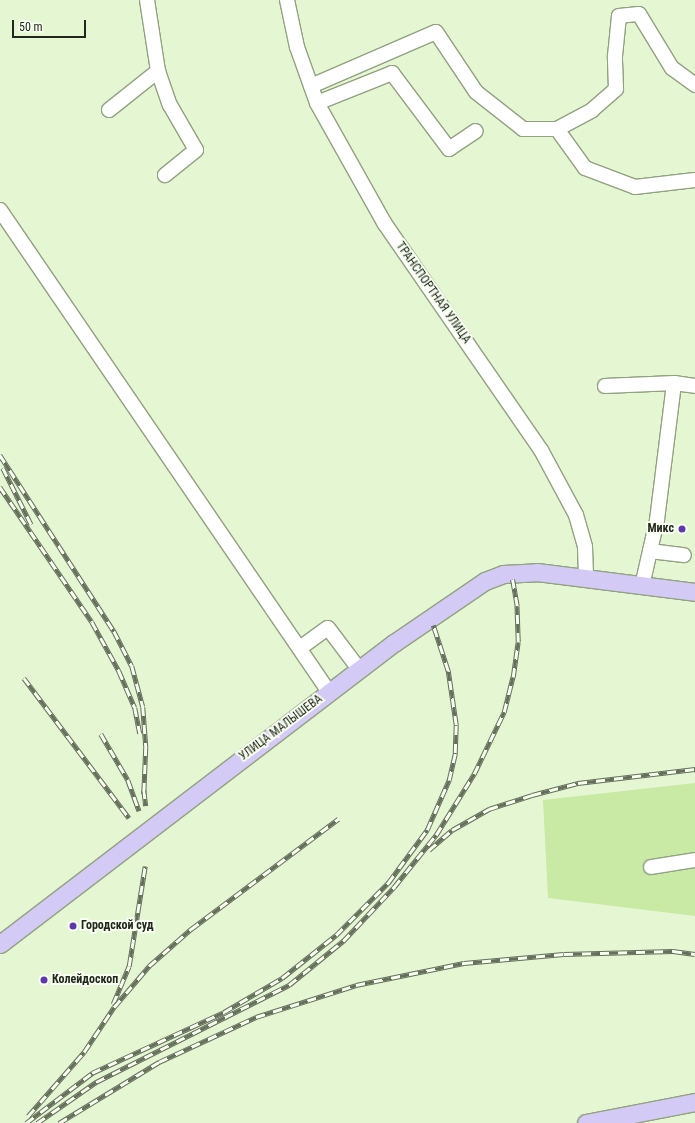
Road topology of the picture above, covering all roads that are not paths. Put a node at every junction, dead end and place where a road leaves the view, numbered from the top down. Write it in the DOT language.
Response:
graph roads {
  1 [pos="147,0"];
  2 [pos="287,0"];
  3 [pos="158,71"];
  4 [pos="695,85"];
  5 [pos="311,86"];
  6 [pos="317,103"];
  7 [pos="109,110"];
  8 [pos="557,129"];
  9 [pos="476,130"];
  10 [pos="165,175"];
  11 [pos="695,180"];
  12 [pos="0,210"];
  13 [pos="674,384"];
  14 [pos="605,386"];
  15 [pos="695,386"];
  16 [pos="650,551"];
  17 [pos="684,555"];
  18 [pos="586,579"];
  19 [pos="642,586"];
  20 [pos="695,592"];
  21 [pos="300,648"];
  22 [pos="359,669"];
  23 [pos="329,692"];
  24 [pos="695,860"];
  25 [pos="651,867"];
  26 [pos="0,944"];
  27 [pos="695,1102"];
  28 [pos="586,1123"];
  1 -- 3 [label="street"];
  2 -- 5 [label="street, ТРАНСПОРТНАЯ УЛИЦА"];
  3 -- 7 [label="street"];
  3 -- 10 [label="street"];
  4 -- 8 [label="street"];
  5 -- 6 [label="street, ТРАНСПОРТНАЯ УЛИЦА"];
  5 -- 8 [label="street"];
  6 -- 9 [label="street"];
  6 -- 18 [label="street, ТРАНСПОРТНАЯ УЛИЦА"];
  8 -- 11 [label="street"];
  12 -- 21 [label="street"];
  13 -- 14 [label="street"];
  13 -- 15 [label="street"];
  13 -- 16 [label="street"];
  16 -- 17 [label="street"];
  16 -- 19 [label="street"];
  18 -- 19 [label="main road, УЛИЦА МАЛЫШЕВА"];
  18 -- 22 [label="main road, УЛИЦА МАЛЫШЕВА"];
  19 -- 20 [label="main road, УЛИЦА МАЛЫШЕВА"];
  21 -- 22 [label="street"];
  21 -- 23 [label="street"];
  22 -- 23 [label="main road, УЛИЦА МАЛЫШЕВА"];
  23 -- 26 [label="main road, УЛИЦА МАЛЫШЕВА"];
  24 -- 25 [label="street"];
  27 -- 28 [label="main road"];
}
